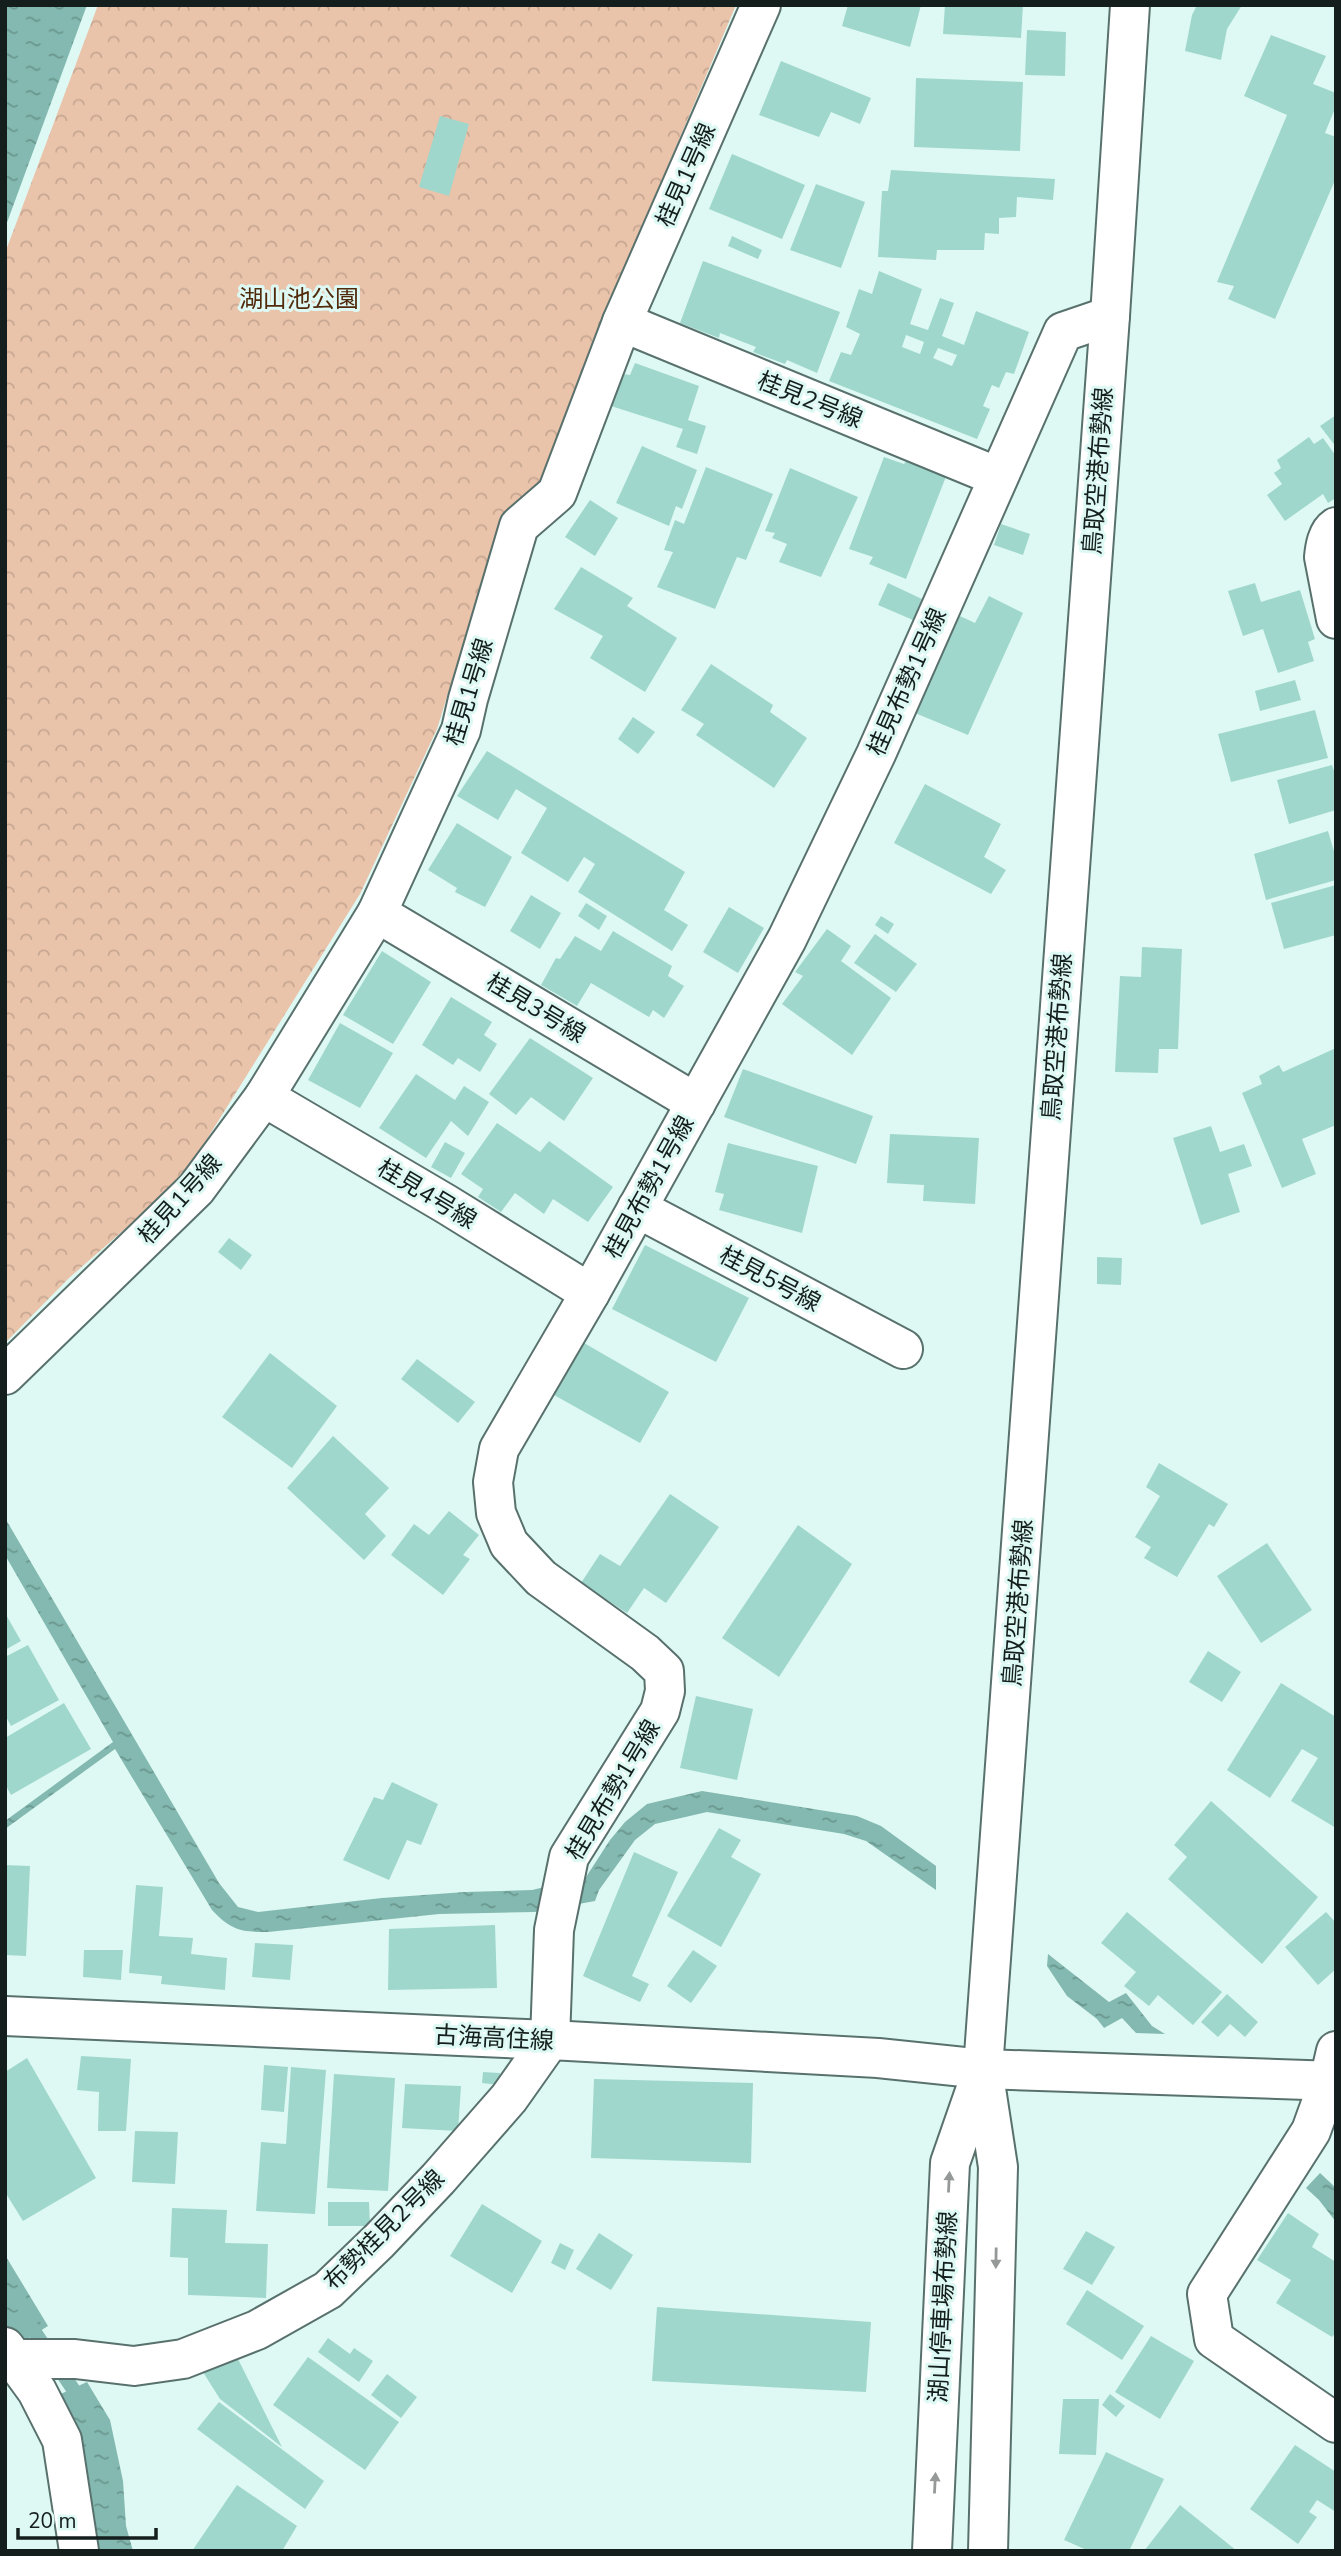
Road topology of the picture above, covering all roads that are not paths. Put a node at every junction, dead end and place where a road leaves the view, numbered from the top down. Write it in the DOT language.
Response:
graph roads {
  1 [pos="761,5"];
  2 [pos="1130,5"];
  3 [pos="1110,316"];
  4 [pos="622,322"];
  5 [pos="998,477"];
  6 [pos="1336,527"];
  7 [pos="1336,620"];
  8 [pos="377,913"];
  9 [pos="264,1097"];
  10 [pos="696,1103"];
  11 [pos="637,1208"];
  12 [pos="590,1293"];
  13 [pos="903,1349"];
  14 [pos="5,1375"];
  15 [pos="5,2016"];
  16 [pos="550,2040"];
  17 [pos="983,2068"];
  18 [pos="1333,2071"];
  19 [pos="8,2355"];
  20 [pos="1336,2423"];
  21 [pos="79,2551"];
  22 [pos="932,2551"];
  23 [pos="988,2551"];
  1 -- 4 [label="street, 桂見1号線"];
  2 -- 3 [label="street, 鳥取空港布勢線"];
  3 -- 5 [label="street, 桂見布勢1号線"];
  3 -- 17 [label="street, 鳥取空港布勢線"];
  4 -- 5 [label="street, 桂見2号線"];
  4 -- 8 [label="street, 桂見1号線"];
  5 -- 10 [label="street, 桂見布勢1号線"];
  6 -- 7 [label="street"];
  8 -- 9 [label="street, 桂見1号線"];
  8 -- 10 [label="street, 桂見3号線"];
  9 -- 12 [label="street, 桂見4号線"];
  9 -- 14 [label="street, 桂見1号線"];
  10 -- 11 [label="street, 桂見布勢1号線"];
  11 -- 12 [label="street, 桂見布勢1号線"];
  11 -- 13 [label="street, 桂見5号線"];
  12 -- 16 [label="street, 桂見布勢1号線"];
  15 -- 16 [label="street, 古海高住線"];
  16 -- 17 [label="street, 古海高住線"];
  16 -- 19 [label="street, 布勢桂見2号線"];
  17 -- 18 [label="street"];
  22 -- 17 [label="street, 湖山停車場布勢線, one-way"];
  17 -- 23 [label="street, 湖山停車場布勢線, one-way"];
  18 -- 20 [label="street"];
  19 -- 21 [label="street"];
}
